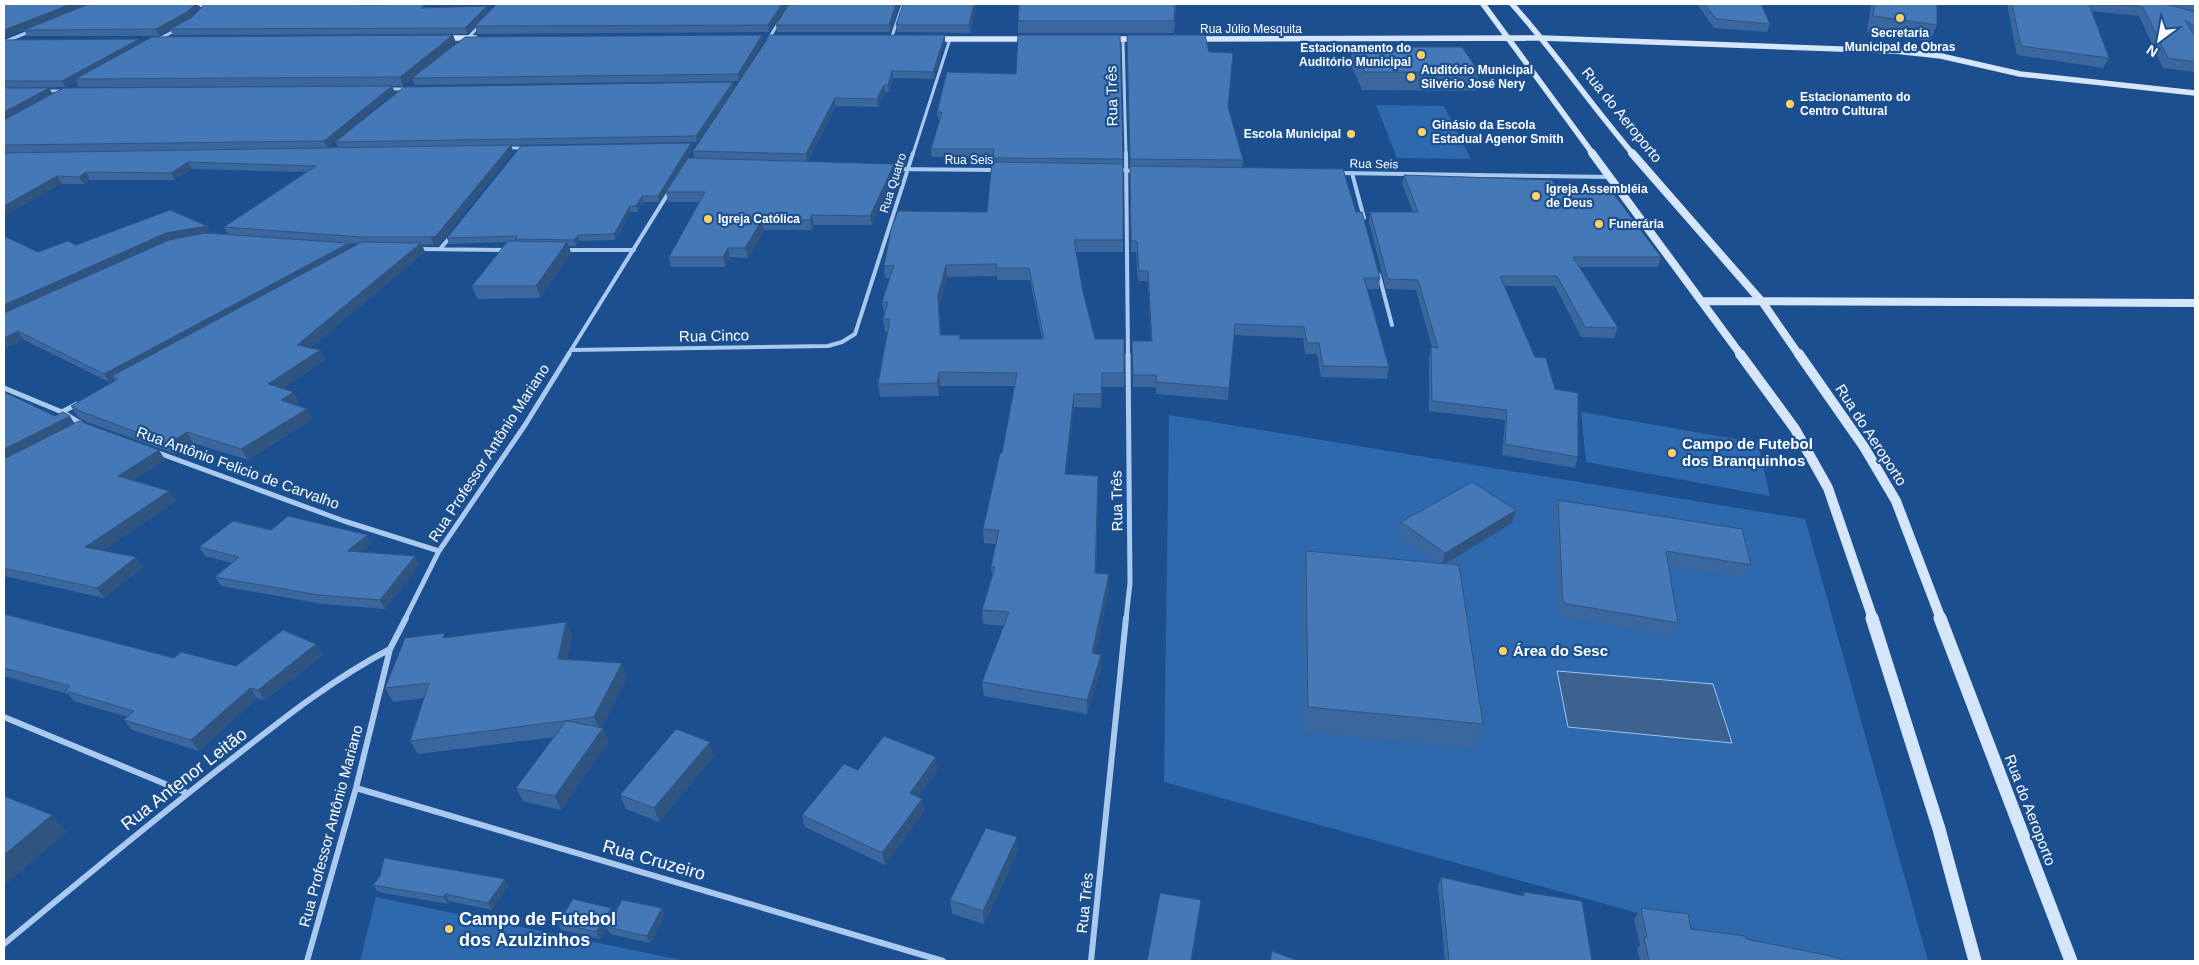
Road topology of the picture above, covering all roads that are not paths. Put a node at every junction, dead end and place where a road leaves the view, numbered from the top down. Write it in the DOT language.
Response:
graph roads {
  1 [pos="199,4"];
  2 [pos="903,4"];
  3 [pos="1483,4"];
  4 [pos="1512,4"];
  5 [pos="202,13"];
  6 [pos="780,20"];
  7 [pos="481,24"];
  8 [pos="178,29"];
  9 [pos="33,30"];
  10 [pos="760,37"];
  11 [pos="770,37"];
  12 [pos="779,37"];
  13 [pos="438,38"];
  14 [pos="468,38"];
  15 [pos="487,38"];
  16 [pos="882,38"];
  17 [pos="891,38"];
  18 [pos="901,38"];
  19 [pos="920,38"];
  20 [pos="950,38"];
  21 [pos="1507,38"];
  22 [pos="1542,38"];
  23 [pos="1036,39"];
  24 [pos="1103,39"];
  25 [pos="1123,39"];
  26 [pos="1142,39"];
  27 [pos="1192,39"];
  28 [pos="176,40"];
  29 [pos="5,41"];
  30 [pos="27,41"];
  31 [pos="157,41"];
  32 [pos="460,43"];
  33 [pos="765,45"];
  34 [pos="412,84"];
  35 [pos="385,89"];
  36 [pos="405,89"];
  37 [pos="415,89"];
  38 [pos="40,91"];
  39 [pos="2195,94"];
  40 [pos="60,95"];
  41 [pos="397,95"];
  42 [pos="502,148"];
  43 [pos="521,148"];
  44 [pos="531,148"];
  45 [pos="516,155"];
  46 [pos="888,169"];
  47 [pos="907,169"];
  48 [pos="997,170"];
  49 [pos="1116,170"];
  50 [pos="1126,170"];
  51 [pos="1146,171"];
  52 [pos="1332,173"];
  53 [pos="1352,173"];
  54 [pos="1611,177"];
  55 [pos="672,187"];
  56 [pos="1364,221"];
  57 [pos="452,235"];
  58 [pos="412,249"];
  59 [pos="440,249"];
  60 [pos="508,250"];
  61 [pos="556,250"];
  62 [pos="634,250"];
  63 [pos="1377,268"];
  64 [pos="1702,301"];
  65 [pos="1763,302"];
  66 [pos="2195,303"];
  67 [pos="1392,325"];
  68 [pos="855,334"];
  69 [pos="571,350"];
  70 [pos="4,388"];
  71 [pos="80,402"];
  72 [pos="62,412"];
  73 [pos="77,430"];
  74 [pos="150,450"];
  75 [pos="439,551"];
  76 [pos="390,649"];
  77 [pos="4,717"];
  78 [pos="356,788"];
  79 [pos="187,793"];
  80 [pos="4,944"];
  81 [pos="307,961"];
  82 [pos="943,961"];
  83 [pos="1092,961"];
  84 [pos="1975,961"];
  85 [pos="2071,961"];
  1 -- 5 [label="street"];
  2 -- 17 [label="street"];
  3 -- 21 [label="main road"];
  4 -- 22 [label="main road, Rua do Aeroporto"];
  6 -- 11 [label="street"];
  7 -- 14 [label="street"];
  8 -- 31 [label="street"];
  9 -- 29 [label="street"];
  10 -- 11 [label="main road"];
  11 -- 12 [label="main road"];
  11 -- 33 [label="street"];
  13 -- 14 [label="main road"];
  14 -- 15 [label="main road"];
  14 -- 32 [label="street"];
  16 -- 17 [label="main road"];
  17 -- 18 [label="main road"];
  19 -- 20 [label="main road"];
  20 -- 23 [label="main road"];
  20 -- 47 [label="street, Rua Quatro"];
  21 -- 22 [label="main road, Rua Júlio Mesquita"];
  21 -- 27 [label="main road, Rua Júlio Mesquita"];
  21 -- 54 [label="main road"];
  22 -- 39 [label="main road, Rua Júlio Mesquita"];
  22 -- 65 [label="main road, Rua do Aeroporto"];
  24 -- 25 [label="main road"];
  25 -- 26 [label="main road"];
  25 -- 50 [label="street, Rua Três"];
  28 -- 31 [label="main road"];
  29 -- 30 [label="main road"];
  34 -- 36 [label="street"];
  35 -- 36 [label="street"];
  36 -- 37 [label="street"];
  36 -- 41 [label="street"];
  38 -- 40 [label="street"];
  42 -- 43 [label="street"];
  43 -- 44 [label="street"];
  43 -- 45 [label="street"];
  46 -- 47 [label="street, Rua Seis"];
  47 -- 48 [label="street, Rua Seis"];
  47 -- 68 [label="street, Rua Quatro"];
  49 -- 50 [label="street"];
  50 -- 51 [label="street"];
  50 -- 83 [label="street, Rua Três"];
  52 -- 53 [label="street, Rua Seis"];
  53 -- 54 [label="street, Rua Seis"];
  53 -- 56 [label="street"];
  54 -- 64 [label="main road"];
  55 -- 62 [label="street, Rua Professor Antônio Mariano"];
  57 -- 59 [label="street"];
  58 -- 59 [label="street"];
  59 -- 60 [label="street"];
  61 -- 62 [label="street"];
  62 -- 69 [label="street, Rua Professor Antônio Mariano"];
  63 -- 67 [label="street"];
  64 -- 65 [label="main road"];
  64 -- 84 [label="main road"];
  65 -- 66 [label="main road"];
  65 -- 85 [label="main road, Rua do Aeroporto"];
  68 -- 69 [label="street, Rua Cinco"];
  69 -- 75 [label="street, Rua Professor Antônio Mariano"];
  70 -- 72 [label="street"];
  71 -- 72 [label="street"];
  72 -- 73 [label="street"];
  74 -- 75 [label="street, Rua Antônio Felicio de Carvalho"];
  75 -- 76 [label="street, Rua Professor Antônio Mariano"];
  76 -- 78 [label="street, Rua Professor Antônio Mariano"];
  76 -- 79 [label="street, Rua Antenor Leitão"];
  77 -- 79 [label="street"];
  78 -- 81 [label="street, Rua Professor Antônio Mariano"];
  78 -- 82 [label="street, Rua Cruzeiro"];
  79 -- 80 [label="street, Rua Antenor Leitão"];
}
